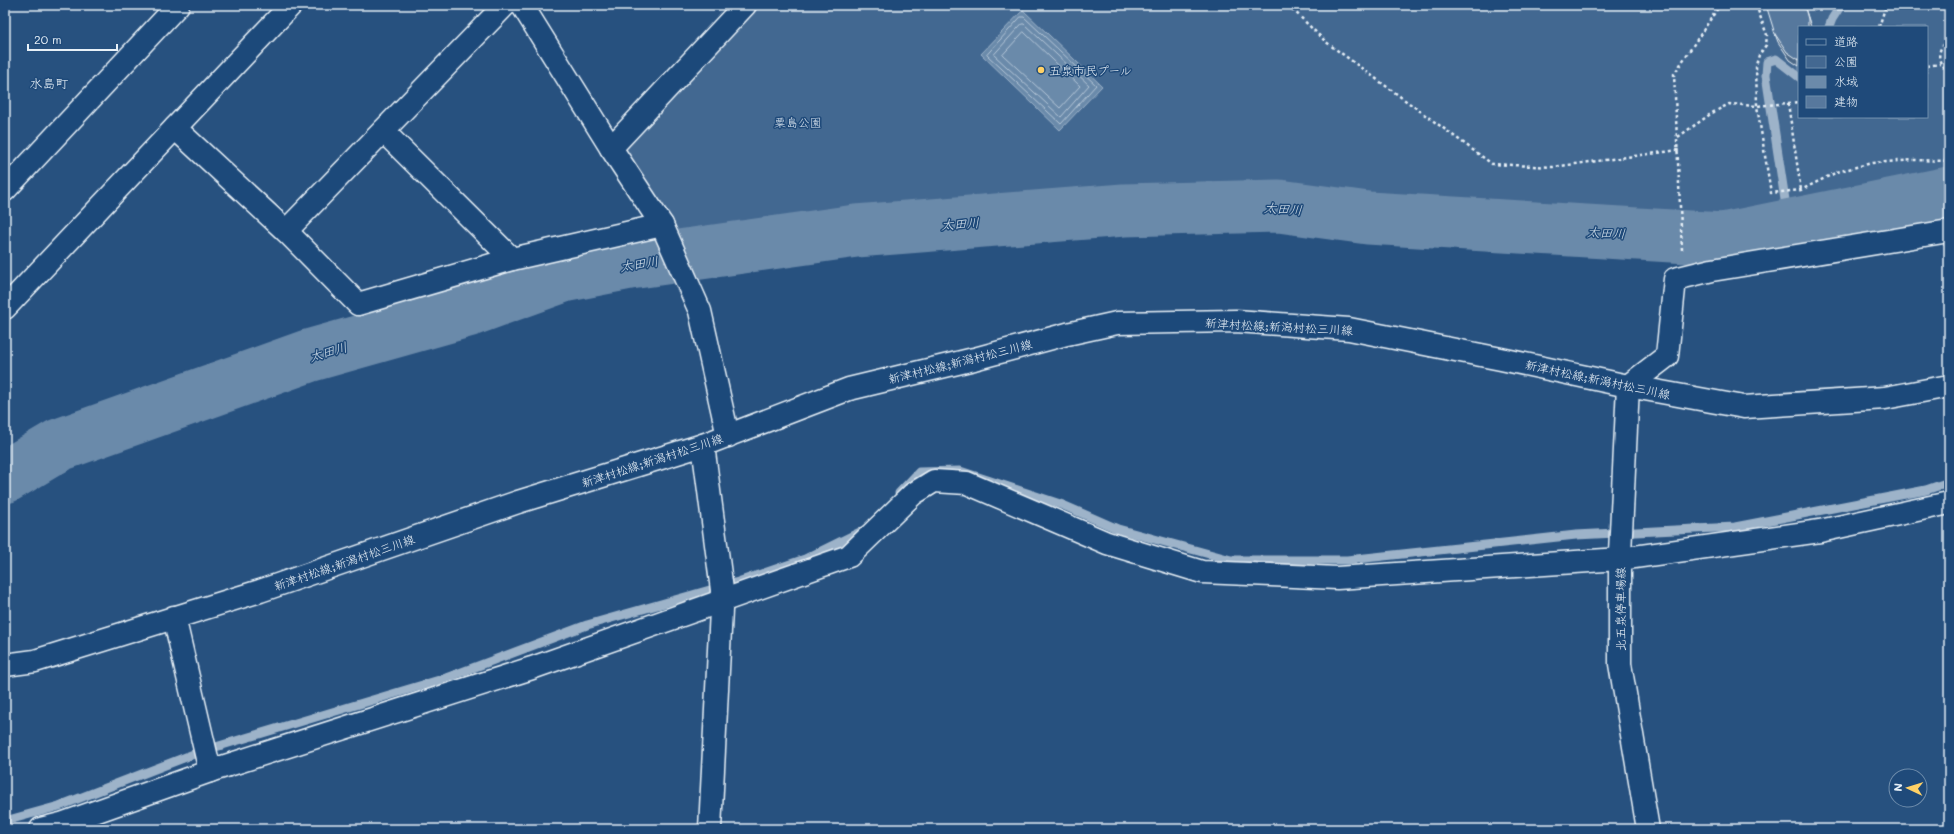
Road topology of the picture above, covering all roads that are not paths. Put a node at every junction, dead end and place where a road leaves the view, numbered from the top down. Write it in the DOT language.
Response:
graph roads {
  1 [pos="178,5"];
  2 [pos="291,5"];
  3 [pos="505,5"];
  4 [pos="522,5"];
  5 [pos="745,5"];
  6 [pos="175,128"];
  7 [pos="383,131"];
  8 [pos="611,148"];
  9 [pos="5,190"];
  10 [pos="662,225"];
  11 [pos="286,231"];
  12 [pos="1949,231"];
  13 [pos="512,259"];
  14 [pos="5,308"];
  15 [pos="1628,386"];
  16 [pos="1949,386"];
  17 [pos="728,436"];
  18 [pos="703,445"];
  19 [pos="1949,503"];
  20 [pos="1620,559"];
  21 [pos="722,602"];
  22 [pos="174,617"];
  23 [pos="5,665"];
  24 [pos="210,771"];
  25 [pos="55,827"];
  26 [pos="710,829"];
  27 [pos="1648,829"];
  1 -- 9 [label="street"];
  2 -- 6 [label="street"];
  3 -- 7 [label="street"];
  4 -- 8 [label="street"];
  5 -- 8 [label="street"];
  6 -- 11 [label="street"];
  6 -- 14 [label="street"];
  7 -- 11 [label="street"];
  7 -- 13 [label="street"];
  8 -- 10 [label="street"];
  10 -- 13 [label="street"];
  10 -- 17 [label="street"];
  11 -- 13 [label="street"];
  12 -- 15 [label="street"];
  15 -- 16 [label="street, 新津村松線;新潟村松三川線"];
  15 -- 17 [label="street, 新津村松線;新潟村松三川線"];
  15 -- 20 [label="street, 北五泉停車場線"];
  17 -- 18 [label="street, 新津村松線;新潟村松三川線"];
  18 -- 21 [label="street"];
  18 -- 22 [label="street, 新津村松線;新潟村松三川線"];
  19 -- 20 [label="street"];
  20 -- 21 [label="street"];
  20 -- 27 [label="street, 北五泉停車場線"];
  21 -- 24 [label="street"];
  21 -- 26 [label="street"];
  22 -- 23 [label="street, 新津村松線;新潟村松三川線"];
  22 -- 24 [label="street"];
  24 -- 25 [label="street"];
}
